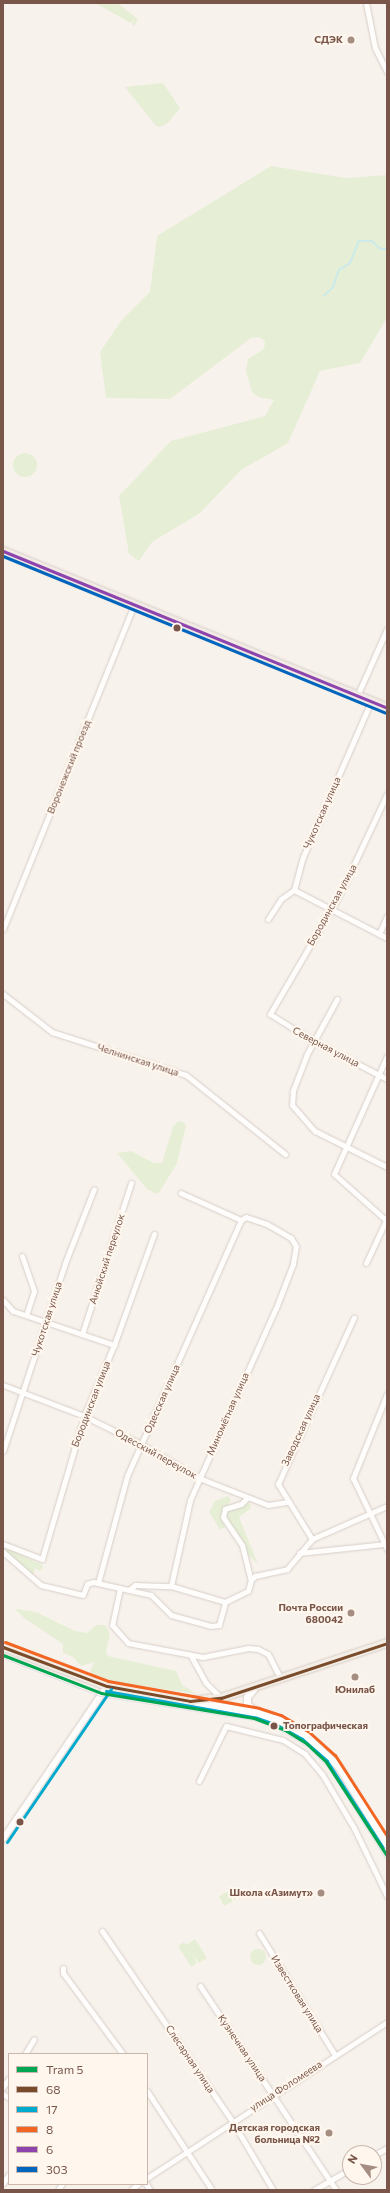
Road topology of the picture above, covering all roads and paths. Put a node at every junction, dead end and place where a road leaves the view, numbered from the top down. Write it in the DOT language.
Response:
graph roads {
  1 [pos="366,3"];
  2 [pos="387,72"];
  3 [pos="3,551"];
  4 [pos="134,605"];
  5 [pos="387,629"];
  6 [pos="356,696"];
  7 [pos="371,702"];
  8 [pos="387,708"];
  9 [pos="387,794"];
  10 [pos="385,803"];
  11 [pos="294,890"];
  12 [pos="330,911"];
  13 [pos="387,916"];
  14 [pos="268,919"];
  15 [pos="3,929"];
  16 [pos="379,934"];
  17 [pos="387,938"];
  18 [pos="3,994"];
  19 [pos="337,999"];
  20 [pos="270,1011"];
  21 [pos="313,1041"];
  22 [pos="387,1056"];
  23 [pos="378,1075"];
  24 [pos="387,1079"];
  25 [pos="346,1148"];
  26 [pos="285,1154"];
  27 [pos="387,1167"];
  28 [pos="131,1183"];
  29 [pos="94,1190"];
  30 [pos="181,1193"];
  31 [pos="241,1220"];
  32 [pos="387,1220"];
  33 [pos="154,1234"];
  34 [pos="22,1256"];
  35 [pos="366,1262"];
  36 [pos="3,1300"];
  37 [pos="26,1315"];
  38 [pos="354,1317"];
  39 [pos="46,1322"];
  40 [pos="82,1334"];
  41 [pos="114,1345"];
  42 [pos="3,1385"];
  43 [pos="24,1392"];
  44 [pos="387,1394"];
  45 [pos="84,1416"];
  46 [pos="141,1444"];
  47 [pos="3,1450"];
  48 [pos="199,1478"];
  49 [pos="247,1498"];
  50 [pos="288,1502"];
  51 [pos="387,1506"];
  52 [pos="370,1514"];
  53 [pos="312,1539"];
  54 [pos="3,1544"];
  55 [pos="384,1544"];
  56 [pos="387,1550"];
  57 [pos="3,1552"];
  58 [pos="299,1553"];
  59 [pos="251,1580"];
  60 [pos="98,1583"];
  61 [pos="171,1586"];
  62 [pos="120,1588"];
  63 [pos="129,1590"];
  64 [pos="225,1602"];
  65 [pos="387,1643"];
  66 [pos="3,1647"];
  67 [pos="190,1656"];
  68 [pos="281,1679"];
  69 [pos="107,1686"];
  70 [pos="255,1688"];
  71 [pos="221,1698"];
  72 [pos="190,1701"];
  73 [pos="258,1713"];
  74 [pos="199,1781"];
  75 [pos="3,1839"];
  76 [pos="387,1845"];
  77 [pos="387,1896"];
  78 [pos="102,1931"];
  79 [pos="259,1933"];
  80 [pos="64,1968"];
  81 [pos="200,1986"];
  82 [pos="387,2022"];
  83 [pos="34,2040"];
  84 [pos="26,2053"];
  85 [pos="122,2053"];
  86 [pos="335,2055"];
  87 [pos="148,2094"];
  88 [pos="273,2094"];
  89 [pos="232,2121"];
  90 [pos="186,2152"];
  91 [pos="342,2174"];
  92 [pos="148,2177"];
  93 [pos="330,2181"];
  94 [pos="212,2190"];
  95 [pos="273,2190"];
  96 [pos="314,2190"];
  97 [pos="336,2190"];
  1 -- 2 [label="street"];
  3 -- 4 [label="highway"];
  4 -- 6 [label="highway"];
  4 -- 15 [label="street, Воронежский проезд"];
  5 -- 6 [label="street"];
  6 -- 7 [label="highway"];
  7 -- 8 [label="highway"];
  7 -- 11 [label="street, Чукотская улица"];
  9 -- 10 [label="street, Бородинская улица"];
  10 -- 12 [label="street, Бородинская улица"];
  11 -- 12 [label="street"];
  11 -- 14 [label="street"];
  12 -- 16 [label="street"];
  12 -- 20 [label="street, Бородинская улица"];
  13 -- 16 [label="street"];
  16 -- 17 [label="street"];
  18 -- 26 [label="street, Челнинская улица"];
  19 -- 21 [label="street"];
  20 -- 21 [label="street, Северная улица"];
  21 -- 23 [label="street, Северная улица"];
  21 -- 25 [label="street"];
  22 -- 23 [label="street"];
  23 -- 24 [label="street, Северная улица"];
  23 -- 25 [label="street"];
  25 -- 27 [label="street"];
  25 -- 32 [label="street"];
  28 -- 40 [label="street, Анюйский переулок"];
  29 -- 39 [label="street, Чукотская улица"];
  30 -- 31 [label="street"];
  31 -- 46 [label="street, Одесская улица"];
  31 -- 48 [label="street, Миномётная улица"];
  32 -- 35 [label="street"];
  33 -- 41 [label="street, Бородинская улица"];
  34 -- 37 [label="street"];
  36 -- 37 [label="street"];
  37 -- 39 [label="street"];
  38 -- 50 [label="street, Заводская улица"];
  39 -- 40 [label="street"];
  39 -- 43 [label="street, Чукотская улица"];
  40 -- 41 [label="street"];
  41 -- 45 [label="street, Бородинская улица"];
  42 -- 43 [label="street, Одесский переулок"];
  43 -- 45 [label="street, Одесский переулок"];
  43 -- 47 [label="street, Чукотская улица"];
  44 -- 52 [label="street"];
  45 -- 46 [label="street, Одесский переулок"];
  45 -- 54 [label="street, Бородинская улица"];
  46 -- 48 [label="street, Одесский переулок"];
  46 -- 60 [label="street, Одесская улица"];
  48 -- 49 [label="street, Одесский переулок"];
  48 -- 61 [label="street, Миномётная улица"];
  49 -- 50 [label="street, Одесский переулок"];
  49 -- 59 [label="street"];
  50 -- 53 [label="street, Заводская улица"];
  51 -- 52 [label="street"];
  52 -- 53 [label="street"];
  52 -- 55 [label="street"];
  53 -- 58 [label="street"];
  55 -- 56 [label="street"];
  55 -- 58 [label="street"];
  57 -- 60 [label="street"];
  58 -- 59 [label="street"];
  59 -- 64 [label="street"];
  60 -- 62 [label="street"];
  61 -- 63 [label="street"];
  61 -- 64 [label="street"];
  62 -- 63 [label="street"];
  62 -- 67 [label="street"];
  63 -- 64 [label="street"];
  65 -- 68 [label="main road"];
  66 -- 69 [label="main road"];
  67 -- 68 [label="street"];
  67 -- 71 [label="street"];
  68 -- 70 [label="main road"];
  69 -- 72 [label="main road"];
  69 -- 75 [label="street"];
  70 -- 71 [label="main road"];
  70 -- 73 [label="main road"];
  71 -- 72 [label="main road"];
  72 -- 73 [label="main road"];
  73 -- 76 [label="main road"];
  74 -- 77 [label="street"];
  78 -- 89 [label="street, Слесарная улица"];
  79 -- 86 [label="street, Известковая улица"];
  80 -- 85 [label="street"];
  81 -- 88 [label="street, Кузнечная улица"];
  82 -- 86 [label="street, улица Фоломеева"];
  83 -- 84 [label="street"];
  86 -- 88 [label="street, улица Фоломеева"];
  87 -- 90 [label="street"];
  88 -- 89 [label="street, улица Фоломеева"];
  88 -- 93 [label="street, Кузнечная улица"];
  89 -- 90 [label="street, улица Фоломеева"];
  89 -- 95 [label="street, Слесарная улица"];
  90 -- 92 [label="street, улица Фоломеева"];
  90 -- 94 [label="street"];
  91 -- 93 [label="street"];
  93 -- 96 [label="street"];
  93 -- 97 [label="street, Кузнечная улица"];
}
